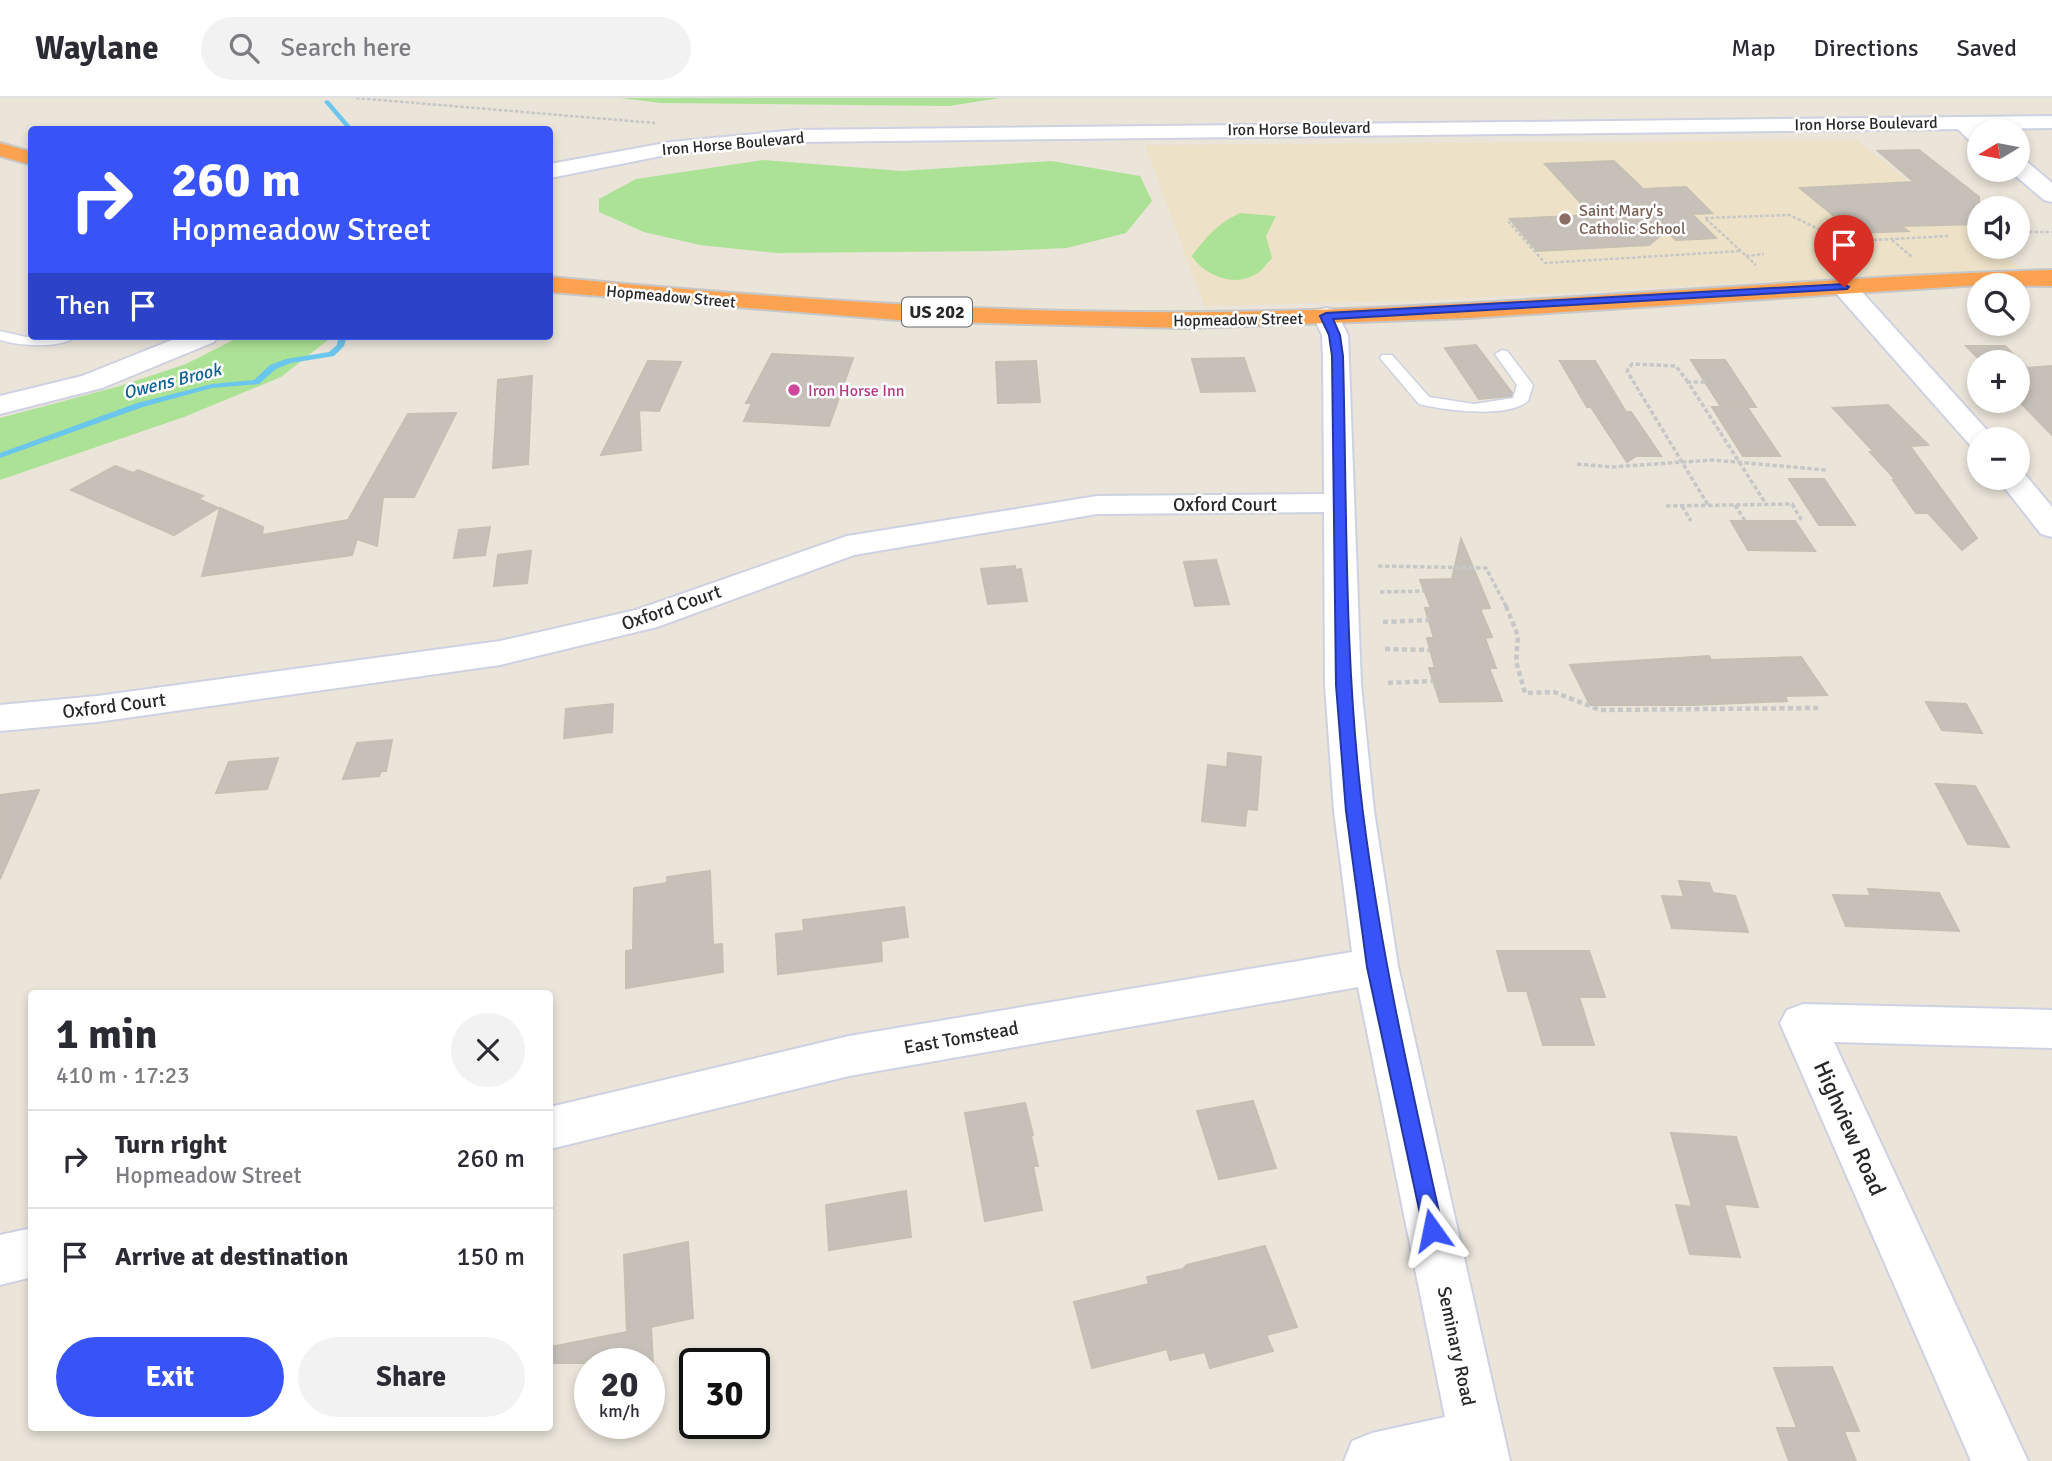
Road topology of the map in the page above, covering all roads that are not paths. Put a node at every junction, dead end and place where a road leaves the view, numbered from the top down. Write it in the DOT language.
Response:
graph roads {
  1 [pos="2052,122"];
  2 [pos="2030,125"];
  3 [pos="1967,132"];
  4 [pos="1967,132"];
  5 [pos="2030,134"];
  6 [pos="2052,134"];
  7 [pos="553,171"];
  8 [pos="2030,175"];
  9 [pos="553,185"];
  10 [pos="2052,195"];
  11 [pos="1849,276"];
  12 [pos="2052,278"];
  13 [pos="553,285"];
  14 [pos="1326,316"];
  15 [pos="0,335"];
  16 [pos="47,340"];
  17 [pos="195,340"];
  18 [pos="1502,354"];
  19 [pos="1387,358"];
  20 [pos="0,405"];
  21 [pos="1969,427"];
  22 [pos="2022,490"];
  23 [pos="1340,503"];
  24 [pos="2052,527"];
  25 [pos="0,718"];
  26 [pos="1376,967"];
  27 [pos="2052,1029"];
  28 [pos="553,1127"];
  29 [pos="28,1253"];
  30 [pos="0,1260"];
  31 [pos="1480,1451"];
  32 [pos="1372,1461"];
  33 [pos="2000,1461"];
  1 -- 2 [label="street, Iron Horse Boulevard"];
  3 -- 7 [label="street, Iron Horse Boulevard"];
  4 -- 9 [label="street, Iron Horse Boulevard"];
  5 -- 6 [label="street"];
  8 -- 10 [label="street"];
  11 -- 12 [label="highway, Hopmeadow Street / US 202"];
  11 -- 14 [label="highway, Hopmeadow Street / US 202"];
  11 -- 21 [label="street"];
  13 -- 14 [label="highway, Hopmeadow Street / US 202"];
  14 -- 23 [label="street, Seminary Road"];
  15 -- 16 [label="lane"];
  17 -- 20 [label="street"];
  18 -- 19 [label="lane"];
  22 -- 24 [label="street"];
  23 -- 25 [label="street, Oxford Court"];
  23 -- 26 [label="street, Seminary Road"];
  26 -- 28 [label="street, East Tomstead"];
  26 -- 31 [label="street, Seminary Road"];
  27 -- 33 [label="street, Highview Road"];
  29 -- 30 [label="street"];
  31 -- 32 [label="street"];
}
